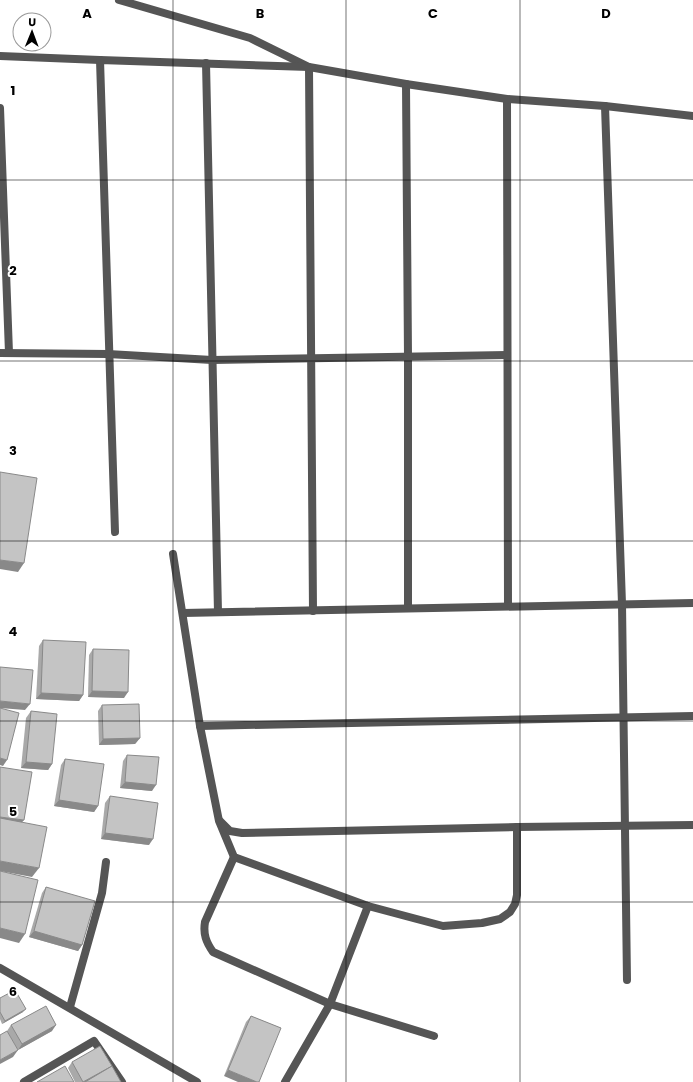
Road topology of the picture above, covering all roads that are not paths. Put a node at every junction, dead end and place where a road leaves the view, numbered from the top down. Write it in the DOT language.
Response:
graph roads {
  1 [pos="119,0"];
  2 [pos="0,56"];
  3 [pos="100,60"];
  4 [pos="206,63"];
  5 [pos="309,67"];
  6 [pos="406,84"];
  7 [pos="507,98"];
  8 [pos="605,106"];
  9 [pos="0,108"];
  10 [pos="693,116"];
  11 [pos="1,154"];
  12 [pos="0,353"];
  13 [pos="9,353"];
  14 [pos="108,354"];
  15 [pos="508,355"];
  16 [pos="408,357"];
  17 [pos="312,358"];
  18 [pos="212,360"];
  19 [pos="115,532"];
  20 [pos="173,554"];
  21 [pos="693,603"];
  22 [pos="622,604"];
  23 [pos="508,606"];
  24 [pos="408,608"];
  25 [pos="313,611"];
  26 [pos="218,612"];
  27 [pos="182,613"];
  28 [pos="693,716"];
  29 [pos="624,718"];
  30 [pos="200,726"];
  31 [pos="220,821"];
  32 [pos="693,825"];
  33 [pos="625,826"];
  34 [pos="516,827"];
  35 [pos="234,857"];
  36 [pos="106,862"];
  37 [pos="368,906"];
  38 [pos="0,968"];
  39 [pos="627,980"];
  40 [pos="330,1004"];
  41 [pos="70,1007"];
  42 [pos="434,1036"];
  43 [pos="24,1082"];
  44 [pos="122,1082"];
  45 [pos="196,1082"];
  46 [pos="285,1082"];
  1 -- 5 [label="street"];
  2 -- 3 [label="street"];
  3 -- 4 [label="street"];
  3 -- 14 [label="street"];
  4 -- 5 [label="street"];
  4 -- 18 [label="street"];
  5 -- 6 [label="street"];
  5 -- 17 [label="street"];
  6 -- 7 [label="street"];
  6 -- 16 [label="street"];
  7 -- 8 [label="street"];
  7 -- 15 [label="street"];
  8 -- 10 [label="street"];
  8 -- 22 [label="street"];
  9 -- 11 [label="street"];
  11 -- 13 [label="street"];
  12 -- 13 [label="street"];
  13 -- 14 [label="street"];
  14 -- 18 [label="street"];
  14 -- 19 [label="street"];
  15 -- 16 [label="street"];
  15 -- 23 [label="street"];
  16 -- 17 [label="street"];
  16 -- 24 [label="street"];
  17 -- 18 [label="street"];
  17 -- 25 [label="street"];
  18 -- 26 [label="street"];
  20 -- 27 [label="street"];
  21 -- 22 [label="street"];
  22 -- 23 [label="street"];
  22 -- 29 [label="street"];
  23 -- 24 [label="street"];
  24 -- 25 [label="street"];
  25 -- 26 [label="street"];
  26 -- 27 [label="street"];
  27 -- 30 [label="street"];
  28 -- 29 [label="street"];
  29 -- 30 [label="street"];
  29 -- 33 [label="street"];
  30 -- 31 [label="street"];
  31 -- 34 [label="street"];
  31 -- 35 [label="street"];
  32 -- 33 [label="street"];
  33 -- 34 [label="street"];
  33 -- 39 [label="street"];
  34 -- 37 [label="street"];
  35 -- 37 [label="street"];
  35 -- 40 [label="street"];
  36 -- 41 [label="street"];
  37 -- 40 [label="street"];
  38 -- 41 [label="street"];
  40 -- 42 [label="street"];
  40 -- 46 [label="street"];
  41 -- 45 [label="street"];
  43 -- 44 [label="street"];
}
